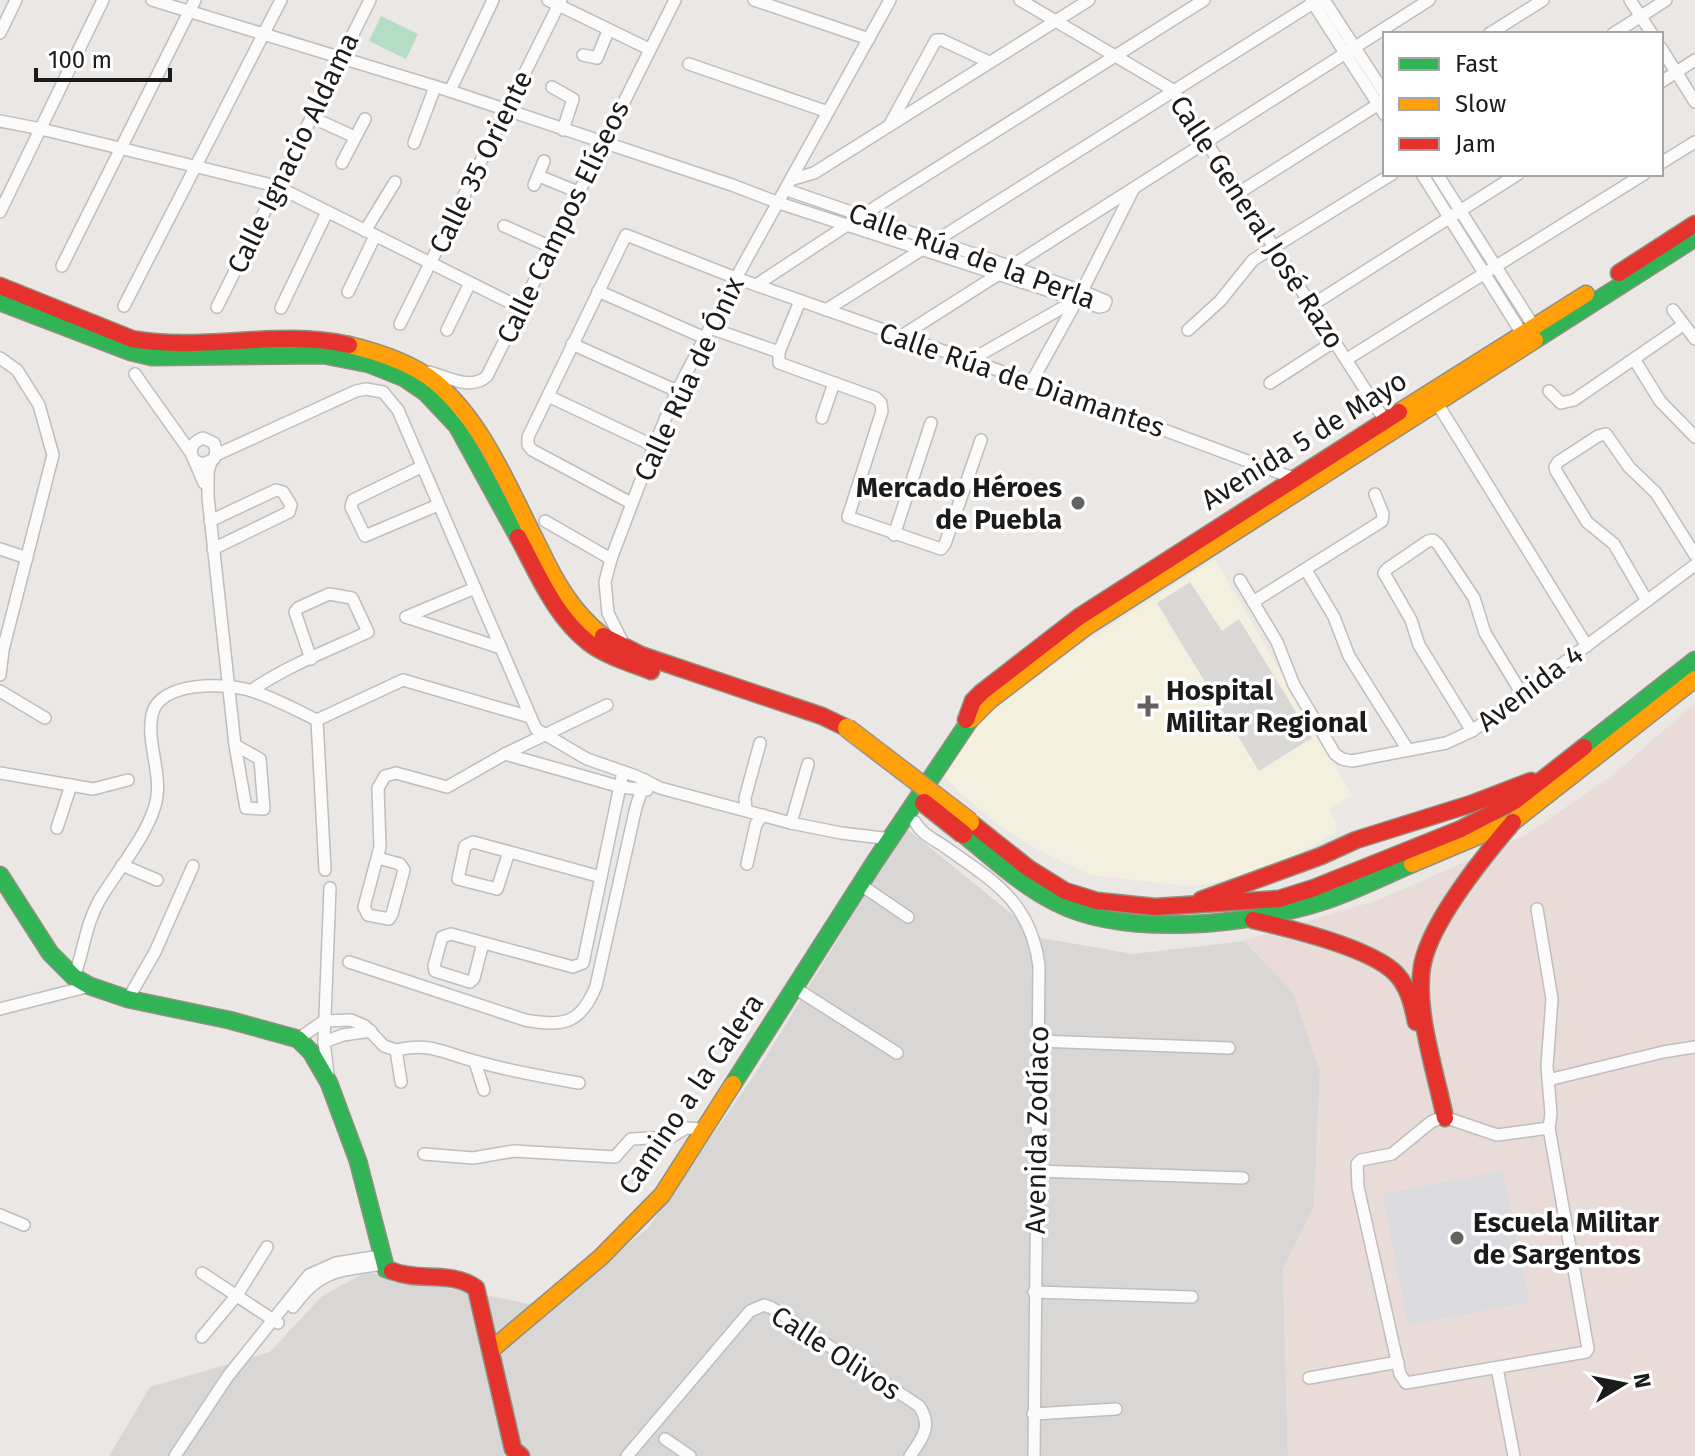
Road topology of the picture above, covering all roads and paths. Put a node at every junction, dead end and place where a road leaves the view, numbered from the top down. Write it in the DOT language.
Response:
graph roads {
  1 [pos="16,0"];
  2 [pos="103,0"];
  3 [pos="152,0"];
  4 [pos="195,0"];
  5 [pos="281,0"];
  6 [pos="370,0"];
  7 [pos="493,0"];
  8 [pos="675,0"];
  9 [pos="754,0"];
  10 [pos="890,0"];
  11 [pos="1020,0"];
  12 [pos="1089,0"];
  13 [pos="1204,0"];
  14 [pos="1429,0"];
  15 [pos="1543,0"];
  16 [pos="1630,0"];
  17 [pos="1666,0"];
  18 [pos="1316,1"];
  19 [pos="556,2"];
  20 [pos="189,12"];
  21 [pos="1641,16"];
  22 [pos="1056,21"];
  23 [pos="1,28"];
  24 [pos="608,31"];
  25 [pos="1492,32"];
  26 [pos="1616,32"];
  27 [pos="1651,32"];
  28 [pos="263,36"];
  29 [pos="869,39"];
  30 [pos="649,49"];
  31 [pos="1349,49"];
  32 [pos="1663,51"];
  33 [pos="583,55"];
  34 [pos="340,56"];
  35 [pos="1116,56"];
  36 [pos="1695,60"];
  37 [pos="989,62"];
  38 [pos="689,64"];
  39 [pos="1676,72"];
  40 [pos="1663,81"];
  41 [pos="435,87"];
  42 [pos="552,87"];
  43 [pos="1173,90"];
  44 [pos="450,91"];
  45 [pos="1383,99"];
  46 [pos="1695,102"];
  47 [pos="506,111"];
  48 [pos="828,112"];
  49 [pos="311,117"];
  50 [pos="365,119"];
  51 [pos="0,121"];
  52 [pos="887,128"];
  53 [pos="41,129"];
  54 [pos="563,130"];
  55 [pos="355,137"];
  56 [pos="1207,142"];
  57 [pos="1695,142"];
  58 [pos="414,143"];
  59 [pos="602,143"];
  60 [pos="120,147"];
  61 [pos="544,161"];
  62 [pos="1663,162"];
  63 [pos="342,163"];
  64 [pos="195,168"];
  65 [pos="1389,176"];
  66 [pos="1424,176"];
  67 [pos="1438,176"];
  68 [pos="1515,176"];
  69 [pos="1641,176"];
  70 [pos="395,182"];
  71 [pos="790,184"];
  72 [pos="276,186"];
  73 [pos="1133,189"];
  74 [pos="578,192"];
  75 [pos="1240,192"];
  76 [pos="779,203"];
  77 [pos="0,212"];
  78 [pos="327,212"];
  79 [pos="1455,214"];
  80 [pos="861,216"];
  81 [pos="1695,224"];
  82 [pos="847,225"];
  83 [pos="504,226"];
  84 [pos="370,233"];
  85 [pos="1695,238"];
  86 [pos="935,241"];
  87 [pos="1275,246"];
  88 [pos="551,247"];
  89 [pos="923,249"];
  90 [pos="431,263"];
  91 [pos="62,266"];
  92 [pos="1010,266"];
  93 [pos="1490,270"];
  94 [pos="997,274"];
  95 [pos="736,278"];
  96 [pos="470,283"];
  97 [pos="756,285"];
  98 [pos="0,286"];
  99 [pos="598,291"];
  100 [pos="348,292"];
  101 [pos="1079,295"];
  102 [pos="1590,298"];
  103 [pos="800,301"];
  104 [pos="0,302"];
  105 [pos="1312,305"];
  106 [pos="124,306"];
  107 [pos="217,307"];
  108 [pos="281,308"];
  109 [pos="521,308"];
  110 [pos="826,310"];
  111 [pos="1673,310"];
  112 [pos="400,324"];
  113 [pos="1683,325"];
  114 [pos="447,330"];
  115 [pos="1188,330"];
  116 [pos="708,333"];
  117 [pos="1531,335"];
  118 [pos="900,337"];
  119 [pos="1695,339"];
  120 [pos="1335,341"];
  121 [pos="572,344"];
  122 [pos="0,358"];
  123 [pos="779,358"];
  124 [pos="1347,359"];
  125 [pos="1634,359"];
  126 [pos="969,361"];
  127 [pos="415,368"];
  128 [pos="135,374"];
  129 [pos="1467,376"];
  130 [pos="834,383"];
  131 [pos="1031,383"];
  132 [pos="1270,383"];
  133 [pos="677,391"];
  134 [pos="1549,391"];
  135 [pos="548,396"];
  136 [pos="1437,403"];
  137 [pos="822,418"];
  138 [pos="1386,422"];
  139 [pos="170,423"];
  140 [pos="931,423"];
  141 [pos="1695,437"];
  142 [pos="206,439"];
  143 [pos="247,439"];
  144 [pos="981,440"];
  145 [pos="654,446"];
  146 [pos="1345,454"];
  147 [pos="193,457"];
  148 [pos="213,458"];
  149 [pos="421,467"];
  150 [pos="1301,481"];
  151 [pos="1375,494"];
  152 [pos="208,497"];
  153 [pos="631,503"];
  154 [pos="438,505"];
  155 [pos="210,521"];
  156 [pos="545,521"];
  157 [pos="894,535"];
  158 [pos="0,549"];
  159 [pos="213,549"];
  160 [pos="1695,555"];
  161 [pos="27,558"];
  162 [pos="611,559"];
  163 [pos="1695,565"];
  164 [pos="1306,570"];
  165 [pos="1240,580"];
  166 [pos="475,588"];
  167 [pos="1647,601"];
  168 [pos="1253,602"];
  169 [pos="1587,646"];
  170 [pos="501,648"];
  171 [pos="627,649"];
  172 [pos="311,659"];
  173 [pos="1695,660"];
  174 [pos="0,675"];
  175 [pos="1695,679"];
  176 [pos="229,687"];
  177 [pos="252,690"];
  178 [pos="0,691"];
  179 [pos="1522,694"];
  180 [pos="607,705"];
  181 [pos="530,717"];
  182 [pos="45,718"];
  183 [pos="317,720"];
  184 [pos="1472,731"];
  185 [pos="846,733"];
  186 [pos="1612,733"];
  187 [pos="545,735"];
  188 [pos="760,743"];
  189 [pos="235,745"];
  190 [pos="1408,750"];
  191 [pos="505,754"];
  192 [pos="808,764"];
  193 [pos="623,772"];
  194 [pos="0,773"];
  195 [pos="1552,774"];
  196 [pos="128,780"];
  197 [pos="71,785"];
  198 [pos="643,785"];
  199 [pos="621,787"];
  200 [pos="746,810"];
  201 [pos="763,815"];
  202 [pos="911,819"];
  203 [pos="1514,821"];
  204 [pos="791,823"];
  205 [pos="57,828"];
  206 [pos="966,828"];
  207 [pos="891,839"];
  208 [pos="509,852"];
  209 [pos="378,858"];
  210 [pos="747,864"];
  211 [pos="122,865"];
  212 [pos="193,866"];
  213 [pos="325,870"];
  214 [pos="0,875"];
  215 [pos="601,877"];
  216 [pos="157,880"];
  217 [pos="861,885"];
  218 [pos="330,888"];
  219 [pos="1174,906"];
  220 [pos="1537,909"];
  221 [pos="908,917"];
  222 [pos="1251,920"];
  223 [pos="483,943"];
  224 [pos="349,962"];
  225 [pos="82,982"];
  226 [pos="795,988"];
  227 [pos="128,999"];
  228 [pos="0,1009"];
  229 [pos="324,1021"];
  230 [pos="371,1031"];
  231 [pos="298,1039"];
  232 [pos="1038,1041"];
  233 [pos="324,1042"];
  234 [pos="1695,1047"];
  235 [pos="1229,1048"];
  236 [pos="396,1050"];
  237 [pos="897,1053"];
  238 [pos="475,1062"];
  239 [pos="1548,1080"];
  240 [pos="401,1082"];
  241 [pos="329,1083"];
  242 [pos="579,1083"];
  243 [pos="484,1090"];
  244 [pos="1440,1119"];
  245 [pos="1549,1128"];
  246 [pos="703,1129"];
  247 [pos="424,1154"];
  248 [pos="1036,1171"];
  249 [pos="1243,1178"];
  250 [pos="0,1215"];
  251 [pos="24,1225"];
  252 [pos="267,1247"];
  253 [pos="382,1260"];
  254 [pos="202,1273"];
  255 [pos="1034,1292"];
  256 [pos="237,1295"];
  257 [pos="1192,1297"];
  258 [pos="277,1322"];
  259 [pos="202,1337"];
  260 [pos="491,1350"];
  261 [pos="1398,1362"];
  262 [pos="1497,1368"];
  263 [pos="1309,1378"];
  264 [pos="1116,1409"];
  265 [pos="1033,1414"];
  266 [pos="665,1439"];
  267 [pos="175,1456"];
  268 [pos="184,1456"];
  269 [pos="521,1456"];
  270 [pos="627,1456"];
  271 [pos="690,1456"];
  272 [pos="910,1456"];
  273 [pos="1034,1456"];
  274 [pos="1514,1456"];
  1 -- 23 [label="street"];
  2 -- 53 [label="street"];
  3 -- 20 [label="street, Calle Rúa de la Perla"];
  4 -- 20 [label="street"];
  5 -- 28 [label="street"];
  6 -- 34 [label="street, Calle Ignacio Aldama"];
  7 -- 44 [label="street"];
  8 -- 30 [label="street, Calle Campos Elíseos"];
  9 -- 29 [label="street"];
  10 -- 29 [label="street, Calle Rúa de Ónix"];
  11 -- 22 [label="street, Calle General José Razo"];
  12 -- 22 [label="street"];
  13 -- 35 [label="street"];
  14 -- 31 [label="street"];
  15 -- 25 [label="street"];
  16 -- 21 [label="street"];
  17 -- 21 [label="street"];
  18 -- 31 [label="street"];
  18 -- 43 [label="street"];
  19 -- 24 [label="street"];
  19 -- 47 [label="street, Calle 35 Oriente"];
  20 -- 28 [label="street, Calle Rúa de la Perla"];
  20 -- 60 [label="street"];
  21 -- 26 [label="street"];
  21 -- 27 [label="street"];
  22 -- 35 [label="street, Calle General José Razo"];
  22 -- 37 [label="street"];
  24 -- 30 [label="street"];
  24 -- 33 [label="street"];
  28 -- 34 [label="street, Calle Rúa de la Perla"];
  28 -- 64 [label="street"];
  29 -- 48 [label="street, Calle Rúa de Ónix"];
  30 -- 59 [label="street, Calle Campos Elíseos"];
  31 -- 45 [label="street"];
  31 -- 56 [label="street"];
  32 -- 39 [label="street"];
  34 -- 41 [label="street, Calle Rúa de la Perla"];
  34 -- 49 [label="street, Calle Ignacio Aldama"];
  35 -- 43 [label="street, Calle General José Razo"];
  35 -- 80 [label="street"];
  36 -- 39 [label="street"];
  37 -- 52 [label="street"];
  37 -- 52 [label="street"];
  38 -- 48 [label="street"];
  39 -- 40 [label="street"];
  39 -- 46 [label="street"];
  41 -- 44 [label="street, Calle Rúa de la Perla"];
  41 -- 58 [label="street"];
  42 -- 54 [label="street"];
  43 -- 56 [label="street, Calle General José Razo"];
  43 -- 86 [label="street"];
  44 -- 47 [label="street, Calle Rúa de la Perla"];
  45 -- 75 [label="street"];
  47 -- 54 [label="street, Calle Rúa de la Perla"];
  47 -- 90 [label="street, Calle 35 Oriente"];
  48 -- 71 [label="street, Calle Rúa de Ónix"];
  49 -- 55 [label="street"];
  49 -- 72 [label="street, Calle Ignacio Aldama"];
  50 -- 55 [label="street"];
  51 -- 53 [label="street"];
  52 -- 71 [label="street"];
  53 -- 60 [label="street"];
  53 -- 77 [label="street"];
  54 -- 59 [label="street, Calle Rúa de la Perla"];
  55 -- 63 [label="street"];
  56 -- 73 [label="street"];
  56 -- 75 [label="street, Calle General José Razo"];
  57 -- 62 [label="street"];
  59 -- 74 [label="street, Calle Campos Elíseos"];
  59 -- 76 [label="street, Calle Rúa de la Perla"];
  60 -- 64 [label="street"];
  60 -- 91 [label="street"];
  61 -- 74 [label="street"];
  64 -- 72 [label="street"];
  64 -- 106 [label="street"];
  65 -- 87 [label="street"];
  66 -- 79 [label="street"];
  67 -- 79 [label="street"];
  68 -- 79 [label="street"];
  69 -- 93 [label="street"];
  70 -- 84 [label="street"];
  71 -- 76 [label="street, Calle Rúa de Ónix"];
  71 -- 80 [label="street, Calle Rúa de la Perla"];
  72 -- 78 [label="street"];
  72 -- 107 [label="street, Calle Ignacio Aldama"];
  73 -- 92 [label="street"];
  73 -- 101 [label="street"];
  74 -- 88 [label="street, Calle Campos Elíseos"];
  75 -- 87 [label="street, Calle General José Razo"];
  76 -- 82 [label="street, Calle Rúa de la Perla"];
  76 -- 95 [label="street, Calle Rúa de Ónix"];
  78 -- 84 [label="street"];
  78 -- 108 [label="street"];
  79 -- 93 [label="street"];
  79 -- 105 [label="street"];
  80 -- 82 [label="street"];
  80 -- 86 [label="street, Calle Rúa de la Perla"];
  81 -- 102 [label="main road, Avenida 5 de Mayo"];
  82 -- 89 [label="street, Calle Rúa de la Perla"];
  82 -- 97 [label="street"];
  83 -- 88 [label="street"];
  84 -- 90 [label="street"];
  84 -- 100 [label="street"];
  85 -- 102 [label="main road, Avenida 5 de Mayo"];
  86 -- 89 [label="street"];
  86 -- 92 [label="street, Calle Rúa de la Perla"];
  87 -- 105 [label="street, Calle General José Razo"];
  87 -- 115 [label="street"];
  88 -- 109 [label="street, Calle Campos Elíseos"];
  89 -- 94 [label="street, Calle Rúa de la Perla"];
  89 -- 110 [label="street"];
  90 -- 96 [label="street"];
  90 -- 112 [label="street, Calle 35 Oriente"];
  92 -- 94 [label="street"];
  92 -- 101 [label="street, Calle Rúa de la Perla"];
  93 -- 117 [label="street"];
  93 -- 124 [label="street"];
  94 -- 101 [label="street, Calle Rúa de la Perla"];
  94 -- 118 [label="street"];
  95 -- 97 [label="street, Calle Rúa de Diamantes"];
  95 -- 99 [label="street, Calle Rúa de Diamantes"];
  95 -- 116 [label="street, Calle Rúa de Ónix"];
  96 -- 109 [label="street"];
  96 -- 114 [label="street"];
  97 -- 103 [label="street, Calle Rúa de Diamantes"];
  98 -- 127 [label="main road"];
  99 -- 116 [label="street"];
  99 -- 121 [label="street"];
  101 -- 126 [label="street"];
  101 -- 131 [label="street"];
  102 -- 117 [label="main road, Avenida 5 de Mayo"];
  103 -- 110 [label="street, Calle Rúa de Diamantes"];
  103 -- 123 [label="street"];
  104 -- 185 [label="main road"];
  105 -- 120 [label="street, Calle General José Razo"];
  109 -- 127 [label="street, Calle Campos Elíseos"];
  110 -- 118 [label="street, Calle Rúa de Diamantes"];
  111 -- 113 [label="street"];
  113 -- 119 [label="street"];
  113 -- 125 [label="street"];
  116 -- 123 [label="street"];
  116 -- 133 [label="street, Calle Rúa de Ónix"];
  117 -- 129 [label="main road, Avenida 5 de Mayo"];
  118 -- 126 [label="street, Calle Rúa de Diamantes"];
  120 -- 124 [label="street, Calle General José Razo"];
  120 -- 132 [label="street"];
  121 -- 133 [label="street"];
  121 -- 135 [label="street"];
  122 -- 161 [label="street"];
  123 -- 130 [label="street"];
  124 -- 138 [label="street, Calle General José Razo"];
  125 -- 134 [label="street"];
  125 -- 141 [label="street"];
  126 -- 131 [label="street, Calle Rúa de Diamantes"];
  127 -- 171 [label="main road"];
  128 -- 139 [label="street"];
  129 -- 136 [label="main road, Avenida 5 de Mayo"];
  129 -- 138 [label="main road, Avenida 5 de Mayo"];
  130 -- 137 [label="street"];
  130 -- 157 [label="street"];
  131 -- 150 [label="street, Calle Rúa de Diamantes"];
  133 -- 145 [label="street, Calle Rúa de Ónix"];
  135 -- 145 [label="street"];
  135 -- 153 [label="street"];
  136 -- 146 [label="main road, Avenida 5 de Mayo"];
  136 -- 169 [label="street"];
  138 -- 146 [label="main road, Avenida 5 de Mayo"];
  139 -- 142 [label="street"];
  139 -- 147 [label="street"];
  140 -- 157 [label="street"];
  142 -- 143 [label="street"];
  142 -- 147 [label="street"];
  142 -- 148 [label="street"];
  143 -- 148 [label="street"];
  143 -- 149 [label="street"];
  144 -- 157 [label="street"];
  145 -- 153 [label="street, Calle Rúa de Ónix"];
  146 -- 150 [label="main road, Avenida 5 de Mayo"];
  147 -- 148 [label="street"];
  147 -- 152 [label="street"];
  148 -- 152 [label="street"];
  149 -- 154 [label="street"];
  149 -- 154 [label="street"];
  150 -- 202 [label="main road, Avenida 5 de Mayo"];
  151 -- 164 [label="street"];
  152 -- 155 [label="street"];
  153 -- 162 [label="street, Calle Rúa de Ónix"];
  154 -- 166 [label="street"];
  155 -- 159 [label="street"];
  155 -- 159 [label="street"];
  156 -- 162 [label="street"];
  158 -- 161 [label="street"];
  159 -- 176 [label="street"];
  160 -- 167 [label="street"];
  161 -- 174 [label="street"];
  162 -- 171 [label="street, Calle Rúa de Ónix"];
  163 -- 167 [label="street, Avenida 4"];
  164 -- 168 [label="street"];
  164 -- 190 [label="street"];
  165 -- 168 [label="street"];
  166 -- 170 [label="street"];
  166 -- 170 [label="street"];
  167 -- 169 [label="street, Avenida 4"];
  168 -- 190 [label="street, Avenida 4"];
  169 -- 179 [label="street, Avenida 4"];
  170 -- 181 [label="street"];
  171 -- 185 [label="main road"];
  172 -- 172 [label="street"];
  172 -- 177 [label="street"];
  173 -- 186 [label="main road"];
  175 -- 186 [label="main road"];
  176 -- 177 [label="street"];
  176 -- 189 [label="street"];
  176 -- 211 [label="street"];
  177 -- 183 [label="street"];
  178 -- 182 [label="street"];
  179 -- 184 [label="street, Avenida 4"];
  179 -- 184 [label="street"];
  180 -- 187 [label="street"];
  181 -- 183 [label="street"];
  181 -- 187 [label="street"];
  183 -- 213 [label="street"];
  184 -- 190 [label="street, Avenida 4"];
  185 -- 206 [label="main road, bridge"];
  186 -- 195 [label="main road"];
  186 -- 203 [label="main road"];
  187 -- 191 [label="street"];
  187 -- 193 [label="street"];
  188 -- 200 [label="street"];
  189 -- 189 [label="street"];
  191 -- 199 [label="street"];
  191 -- 209 [label="street"];
  192 -- 204 [label="street"];
  193 -- 198 [label="street"];
  193 -- 199 [label="street"];
  194 -- 197 [label="street"];
  195 -- 219 [label="main road"];
  195 -- 219 [label="main road"];
  196 -- 197 [label="street"];
  197 -- 205 [label="street"];
  198 -- 199 [label="street"];
  198 -- 200 [label="street"];
  198 -- 224 [label="street"];
  199 -- 215 [label="street"];
  200 -- 201 [label="street"];
  201 -- 204 [label="street"];
  201 -- 210 [label="street"];
  202 -- 207 [label="main road, Camino a la Calera"];
  202 -- 232 [label="street, Avenida Zodíaco"];
  203 -- 222 [label="main road"];
  203 -- 244 [label="main road"];
  204 -- 207 [label="street"];
  206 -- 219 [label="main road"];
  206 -- 222 [label="main road"];
  207 -- 217 [label="main road, Camino a la Calera"];
  208 -- 208 [label="street"];
  208 -- 215 [label="street"];
  209 -- 209 [label="street"];
  211 -- 216 [label="street"];
  211 -- 225 [label="street"];
  212 -- 227 [label="street"];
  214 -- 225 [label="main road"];
  215 -- 223 [label="street"];
  217 -- 221 [label="street"];
  217 -- 226 [label="main road, Camino a la Calera"];
  218 -- 229 [label="street"];
  220 -- 239 [label="street"];
  222 -- 244 [label="main road"];
  223 -- 223 [label="street"];
  225 -- 227 [label="main road"];
  225 -- 228 [label="street"];
  226 -- 237 [label="street"];
  226 -- 246 [label="main road, Camino a la Calera"];
  227 -- 231 [label="main road"];
  229 -- 230 [label="street"];
  229 -- 231 [label="street"];
  229 -- 233 [label="street"];
  230 -- 233 [label="street"];
  230 -- 236 [label="street"];
  231 -- 241 [label="main road"];
  232 -- 235 [label="street"];
  232 -- 248 [label="street, Avenida Zodíaco"];
  233 -- 241 [label="street"];
  234 -- 239 [label="street"];
  236 -- 238 [label="street"];
  236 -- 240 [label="street"];
  238 -- 242 [label="street"];
  238 -- 243 [label="street"];
  239 -- 245 [label="street"];
  241 -- 253 [label="main road"];
  244 -- 245 [label="street"];
  244 -- 261 [label="street"];
  245 -- 262 [label="street"];
  246 -- 247 [label="street"];
  246 -- 260 [label="main road, Camino a la Calera"];
  248 -- 249 [label="street"];
  248 -- 255 [label="street, Avenida Zodíaco"];
  250 -- 251 [label="street"];
  252 -- 256 [label="street"];
  253 -- 258 [label="street"];
  253 -- 260 [label="main road"];
  254 -- 256 [label="street"];
  255 -- 257 [label="street"];
  255 -- 265 [label="street, Avenida Zodíaco"];
  256 -- 258 [label="street"];
  256 -- 259 [label="street"];
  258 -- 267 [label="street"];
  258 -- 268 [label="street"];
  260 -- 269 [label="main road"];
  261 -- 262 [label="street"];
  261 -- 263 [label="street"];
  262 -- 274 [label="street"];
  264 -- 265 [label="street"];
  265 -- 273 [label="street, Avenida Zodíaco"];
  266 -- 271 [label="street"];
  270 -- 272 [label="street, Calle Olivos"];
}
